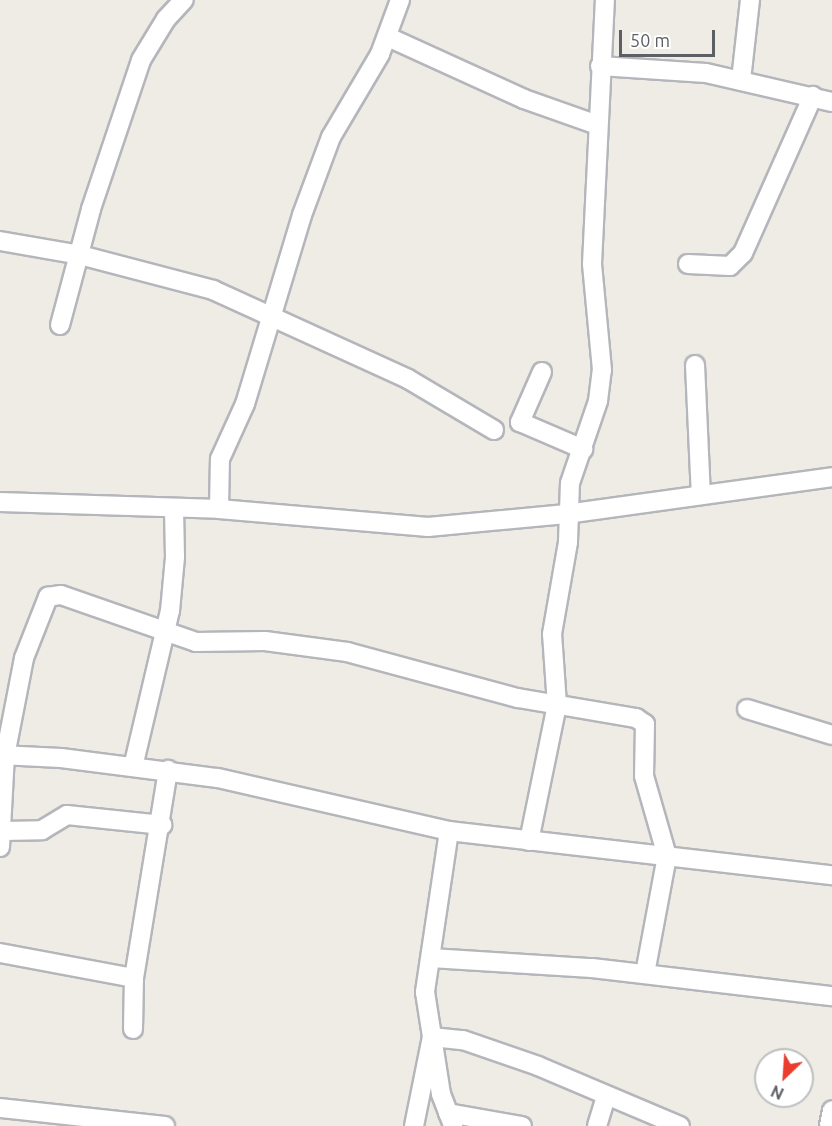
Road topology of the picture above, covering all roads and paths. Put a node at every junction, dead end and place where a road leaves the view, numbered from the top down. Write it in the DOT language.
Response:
graph roads {
  1 [pos="169,0"];
  2 [pos="184,0"];
  3 [pos="400,0"];
  4 [pos="604,0"];
  5 [pos="750,0"];
  6 [pos="166,19"];
  7 [pos="388,37"];
  8 [pos="600,66"];
  9 [pos="741,80"];
  10 [pos="813,96"];
  11 [pos="832,102"];
  12 [pos="598,125"];
  13 [pos="0,241"];
  14 [pos="80,255"];
  15 [pos="688,264"];
  16 [pos="273,315"];
  17 [pos="60,326"];
  18 [pos="695,365"];
  19 [pos="542,372"];
  20 [pos="494,430"];
  21 [pos="583,449"];
  22 [pos="832,477"];
  23 [pos="701,495"];
  24 [pos="0,502"];
  25 [pos="174,509"];
  26 [pos="219,509"];
  27 [pos="566,514"];
  28 [pos="167,630"];
  29 [pos="557,705"];
  30 [pos="747,709"];
  31 [pos="832,735"];
  32 [pos="3,756"];
  33 [pos="133,767"];
  34 [pos="168,771"];
  35 [pos="162,825"];
  36 [pos="449,831"];
  37 [pos="1,839"];
  38 [pos="529,841"];
  39 [pos="667,856"];
  40 [pos="832,875"];
  41 [pos="0,953"];
  42 [pos="430,958"];
  43 [pos="645,974"];
  44 [pos="134,978"];
  45 [pos="832,996"];
  46 [pos="133,1029"];
  47 [pos="432,1037"];
  48 [pos="606,1096"];
  49 [pos="0,1108"];
  50 [pos="832,1110"];
  51 [pos="450,1120"];
  52 [pos="165,1126"];
  53 [pos="414,1126"];
  54 [pos="522,1126"];
  55 [pos="597,1126"];
  56 [pos="680,1126"];
  57 [pos="829,1126"];
  1 -- 6 [label="street"];
  2 -- 6 [label="street"];
  3 -- 7 [label="street"];
  4 -- 8 [label="street"];
  5 -- 9 [label="street"];
  6 -- 14 [label="street"];
  7 -- 12 [label="street"];
  7 -- 16 [label="street"];
  8 -- 9 [label="street"];
  8 -- 12 [label="street"];
  9 -- 10 [label="street"];
  10 -- 11 [label="street"];
  10 -- 15 [label="street"];
  12 -- 21 [label="street"];
  13 -- 14 [label="street"];
  14 -- 16 [label="street"];
  14 -- 17 [label="street"];
  16 -- 20 [label="street"];
  16 -- 26 [label="street"];
  18 -- 23 [label="street"];
  19 -- 21 [label="street"];
  21 -- 27 [label="street"];
  22 -- 23 [label="street"];
  23 -- 27 [label="street"];
  24 -- 25 [label="street"];
  25 -- 26 [label="street"];
  25 -- 28 [label="street"];
  26 -- 27 [label="street"];
  27 -- 29 [label="street"];
  28 -- 29 [label="street"];
  28 -- 32 [label="street"];
  28 -- 33 [label="street"];
  29 -- 38 [label="street"];
  29 -- 39 [label="street"];
  30 -- 31 [label="street"];
  32 -- 33 [label="street"];
  32 -- 37 [label="street"];
  33 -- 34 [label="street"];
  34 -- 35 [label="street"];
  34 -- 36 [label="street"];
  35 -- 37 [label="street"];
  35 -- 44 [label="street"];
  36 -- 38 [label="street"];
  36 -- 42 [label="street"];
  38 -- 39 [label="street"];
  39 -- 40 [label="street"];
  39 -- 43 [label="street"];
  41 -- 44 [label="street"];
  42 -- 43 [label="street"];
  42 -- 47 [label="street"];
  43 -- 45 [label="street"];
  44 -- 46 [label="street"];
  47 -- 48 [label="street"];
  47 -- 51 [label="street"];
  47 -- 53 [label="street"];
  48 -- 55 [label="street"];
  48 -- 56 [label="street"];
  49 -- 52 [label="street"];
  50 -- 57 [label="street"];
  51 -- 54 [label="street"];
}
